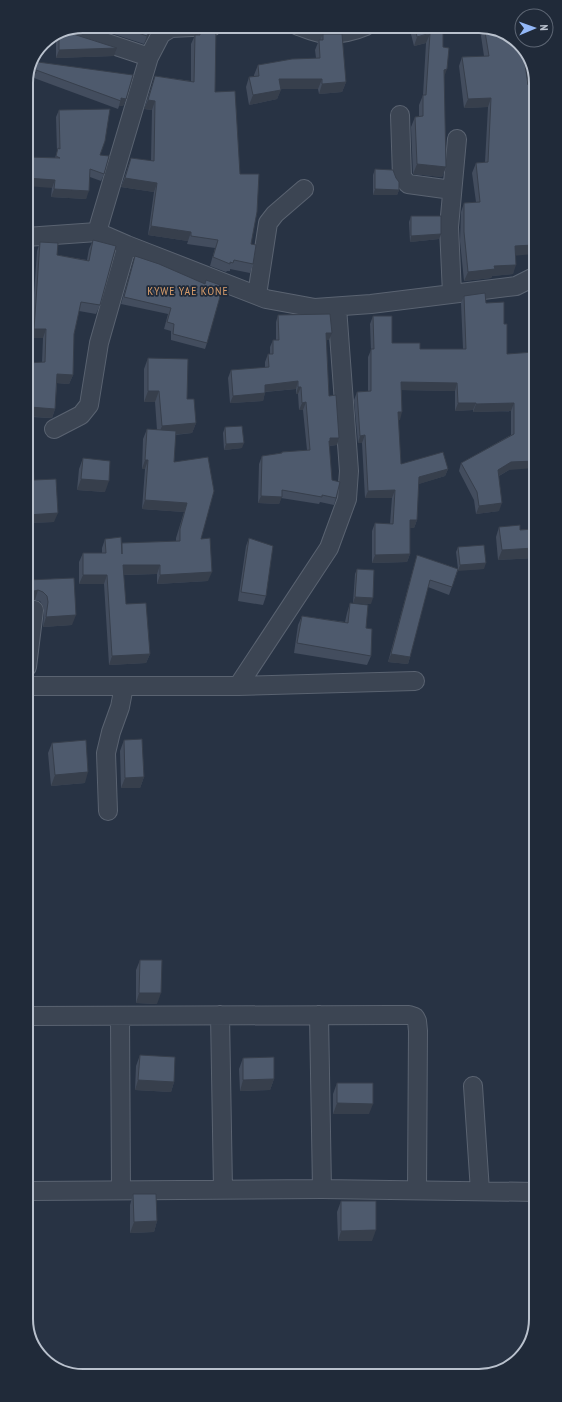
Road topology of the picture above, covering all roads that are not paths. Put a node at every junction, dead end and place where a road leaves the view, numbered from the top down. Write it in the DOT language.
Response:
graph roads {
  1 [pos="82,33"];
  2 [pos="163,33"];
  3 [pos="149,57"];
  4 [pos="400,115"];
  5 [pos="457,139"];
  6 [pos="304,189"];
  7 [pos="452,190"];
  8 [pos="97,232"];
  9 [pos="33,237"];
  10 [pos="127,246"];
  11 [pos="529,280"];
  12 [pos="452,294"];
  13 [pos="257,295"];
  14 [pos="337,306"];
  15 [pos="54,429"];
  16 [pos="34,610"];
  17 [pos="33,618"];
  18 [pos="415,681"];
  19 [pos="33,686"];
  20 [pos="124,686"];
  21 [pos="238,686"];
  22 [pos="108,811"];
  23 [pos="220,1015"];
  24 [pos="319,1015"];
  25 [pos="33,1016"];
  26 [pos="120,1016"];
  27 [pos="473,1086"];
  28 [pos="222,1189"];
  29 [pos="322,1189"];
  30 [pos="121,1190"];
  31 [pos="418,1190"];
  32 [pos="33,1191"];
  33 [pos="480,1191"];
  34 [pos="529,1192"];
  1 -- 3 [label="street"];
  2 -- 3 [label="street"];
  3 -- 8 [label="street"];
  4 -- 7 [label="street"];
  5 -- 7 [label="street"];
  6 -- 13 [label="street"];
  7 -- 12 [label="street"];
  8 -- 9 [label="street"];
  8 -- 10 [label="street"];
  10 -- 13 [label="street"];
  10 -- 15 [label="street"];
  11 -- 12 [label="street"];
  12 -- 14 [label="street"];
  13 -- 14 [label="street"];
  14 -- 21 [label="street"];
  16 -- 17 [label="street"];
  18 -- 21 [label="street"];
  19 -- 20 [label="street"];
  20 -- 21 [label="street"];
  20 -- 22 [label="street"];
  23 -- 24 [label="street"];
  23 -- 26 [label="street"];
  23 -- 28 [label="street"];
  24 -- 29 [label="street"];
  24 -- 31 [label="street"];
  25 -- 26 [label="street"];
  26 -- 30 [label="street"];
  27 -- 33 [label="street"];
  28 -- 29 [label="street"];
  28 -- 30 [label="street"];
  29 -- 31 [label="street"];
  30 -- 32 [label="street"];
  31 -- 33 [label="street"];
  33 -- 34 [label="street"];
}
